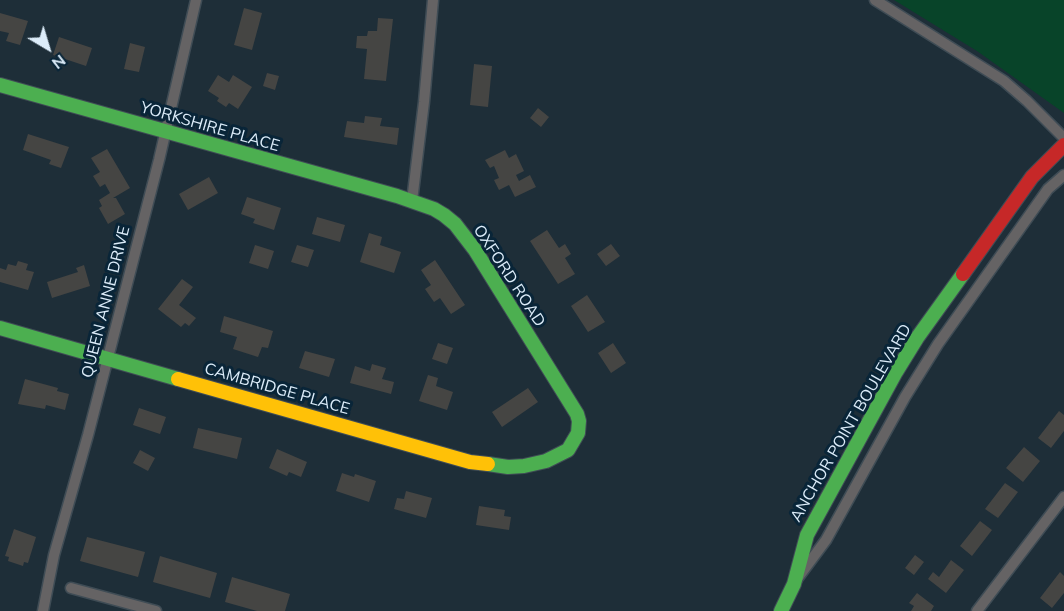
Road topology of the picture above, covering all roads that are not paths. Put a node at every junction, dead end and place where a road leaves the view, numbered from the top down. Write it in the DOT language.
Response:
graph roads {
  1 [pos="196,0"];
  2 [pos="433,0"];
  3 [pos="875,0"];
  4 [pos="0,85"];
  5 [pos="165,131"];
  6 [pos="1064,138"];
  7 [pos="1064,145"];
  8 [pos="1064,175"];
  9 [pos="412,201"];
  10 [pos="0,328"];
  11 [pos="107,359"];
  12 [pos="546,461"];
  13 [pos="1064,496"];
  14 [pos="794,584"];
  15 [pos="71,588"];
  16 [pos="114,599"];
  17 [pos="43,611"];
  18 [pos="120,611"];
  19 [pos="156,611"];
  20 [pos="781,611"];
  21 [pos="977,611"];
  1 -- 5 [label="street, QUEEN ANNE DRIVE"];
  2 -- 9 [label="street"];
  3 -- 6 [label="street"];
  4 -- 5 [label="street, YORKSHIRE PLACE"];
  5 -- 9 [label="street, YORKSHIRE PLACE"];
  5 -- 11 [label="street, QUEEN ANNE DRIVE"];
  7 -- 14 [label="street, ANCHOR POINT BOULEVARD"];
  8 -- 14 [label="street, ANCHOR POINT BOULEVARD"];
  9 -- 12 [label="street, OXFORD ROAD"];
  10 -- 11 [label="street, CAMBRIDGE PLACE"];
  11 -- 12 [label="street, CAMBRIDGE PLACE"];
  11 -- 17 [label="street, QUEEN ANNE DRIVE"];
  13 -- 21 [label="street"];
  14 -- 20 [label="street, ANCHOR POINT BOULEVARD"];
  15 -- 16 [label="street"];
  16 -- 18 [label="street"];
  16 -- 19 [label="street"];
}
